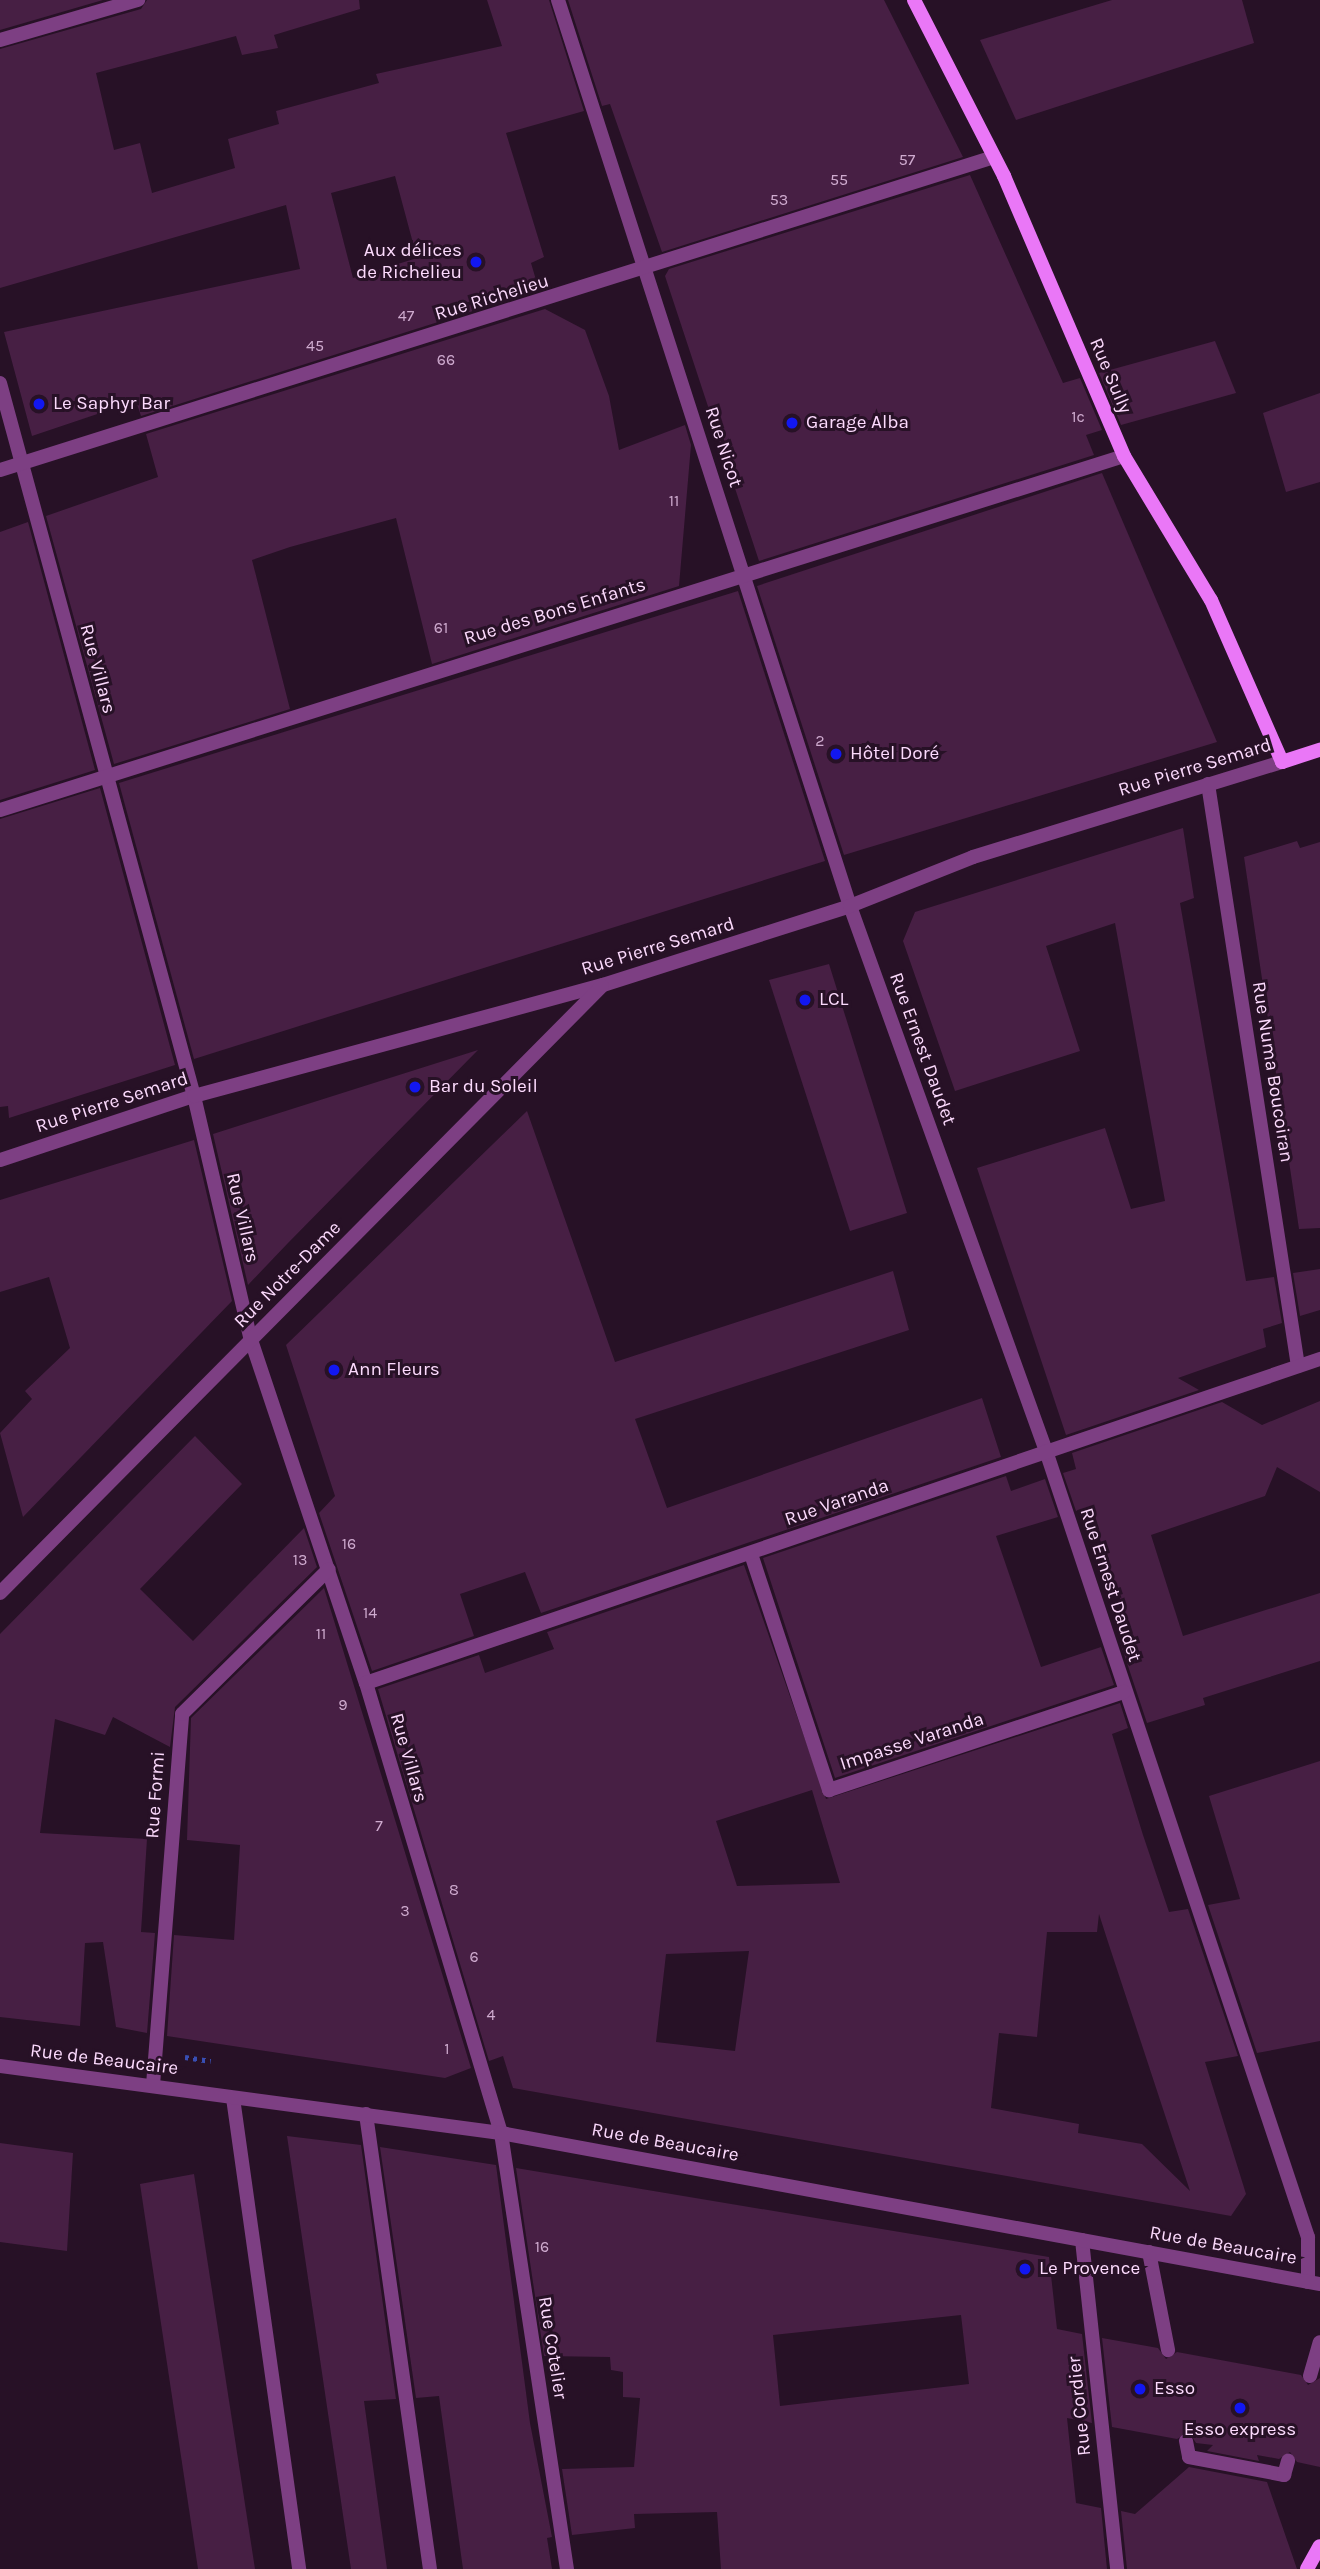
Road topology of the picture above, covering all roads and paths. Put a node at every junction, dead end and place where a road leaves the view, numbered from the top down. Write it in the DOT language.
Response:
graph roads {
  1 [pos="138,0"];
  2 [pos="558,0"];
  3 [pos="914,0"];
  4 [pos="0,40"];
  5 [pos="994,157"];
  6 [pos="644,271"];
  7 [pos="0,383"];
  8 [pos="1124,456"];
  9 [pos="22,463"];
  10 [pos="0,470"];
  11 [pos="744,573"];
  12 [pos="1320,750"];
  13 [pos="1282,762"];
  14 [pos="106,777"];
  15 [pos="1208,784"];
  16 [pos="0,810"];
  17 [pos="850,906"];
  18 [pos="603,985"];
  19 [pos="194,1096"];
  20 [pos="0,1160"];
  21 [pos="251,1340"];
  22 [pos="1320,1359"];
  23 [pos="1298,1366"];
  24 [pos="1046,1451"];
  25 [pos="751,1553"];
  26 [pos="329,1569"];
  27 [pos="0,1593"];
  28 [pos="366,1684"];
  29 [pos="1124,1692"];
  30 [pos="0,2066"];
  31 [pos="153,2085"];
  32 [pos="233,2098"];
  33 [pos="366,2114"];
  34 [pos="501,2133"];
  35 [pos="1082,2240"];
  36 [pos="1149,2252"];
  37 [pos="1314,2283"];
  38 [pos="1320,2342"];
  39 [pos="1168,2350"];
  40 [pos="1310,2376"];
  41 [pos="1186,2441"];
  42 [pos="1288,2461"];
  43 [pos="1320,2546"];
  44 [pos="299,2569"];
  45 [pos="430,2569"];
  46 [pos="567,2569"];
  47 [pos="1117,2569"];
  48 [pos="1307,2569"];
  1 -- 4 [label="street"];
  2 -- 6 [label="street, Rue Nicot"];
  3 -- 5 [label="main road, Rue Sully"];
  5 -- 6 [label="street, Rue Richelieu"];
  5 -- 8 [label="main road, Rue Sully"];
  6 -- 9 [label="street, Rue Richelieu"];
  6 -- 11 [label="street, Rue Nicot"];
  7 -- 9 [label="street, Rue Villars"];
  8 -- 11 [label="street, Rue des Bons Enfants"];
  8 -- 13 [label="main road, Rue Sully"];
  9 -- 10 [label="street, Rue Richelieu"];
  9 -- 14 [label="street, Rue Villars"];
  11 -- 14 [label="street, Rue des Bons Enfants"];
  11 -- 17 [label="street, Rue Nicot"];
  12 -- 13 [label="main road, Rue Pierre Semard"];
  13 -- 15 [label="street, Rue Pierre Semard"];
  14 -- 16 [label="street, Rue des Bons Enfants"];
  14 -- 19 [label="street, Rue Villars"];
  15 -- 17 [label="street, Rue Pierre Semard"];
  15 -- 23 [label="street, Rue Numa Boucoiran"];
  17 -- 18 [label="street, Rue Pierre Semard"];
  17 -- 24 [label="street, Rue Ernest Daudet"];
  18 -- 19 [label="street, Rue Pierre Semard"];
  18 -- 21 [label="street, Rue Notre-Dame"];
  19 -- 20 [label="street, Rue Pierre Semard"];
  19 -- 21 [label="street, Rue Villars"];
  21 -- 26 [label="street, Rue Villars"];
  21 -- 27 [label="street, Rue Notre-Dame"];
  22 -- 23 [label="street, Rue Varanda"];
  23 -- 24 [label="street, Rue Varanda"];
  24 -- 25 [label="street, Rue Varanda"];
  24 -- 29 [label="street, Rue Ernest Daudet"];
  25 -- 28 [label="street, Rue Varanda"];
  25 -- 29 [label="street, Impasse Varanda"];
  26 -- 28 [label="street, Rue Villars"];
  26 -- 31 [label="street, Rue Formi"];
  28 -- 34 [label="street, Rue Villars"];
  29 -- 37 [label="street, Rue Ernest Daudet"];
  30 -- 31 [label="street, Rue de Beaucaire"];
  31 -- 32 [label="street, Rue de Beaucaire"];
  32 -- 33 [label="street, Rue de Beaucaire"];
  32 -- 44 [label="street"];
  33 -- 34 [label="street, Rue de Beaucaire"];
  33 -- 45 [label="street"];
  34 -- 35 [label="street, Rue de Beaucaire"];
  34 -- 46 [label="street, Rue Cotelier"];
  35 -- 36 [label="street, Rue de Beaucaire"];
  35 -- 47 [label="street, Rue Cordier"];
  36 -- 37 [label="street, Rue de Beaucaire"];
  36 -- 39 [label="street"];
  38 -- 40 [label="street"];
  41 -- 42 [label="street"];
  43 -- 48 [label="main road"];
}
